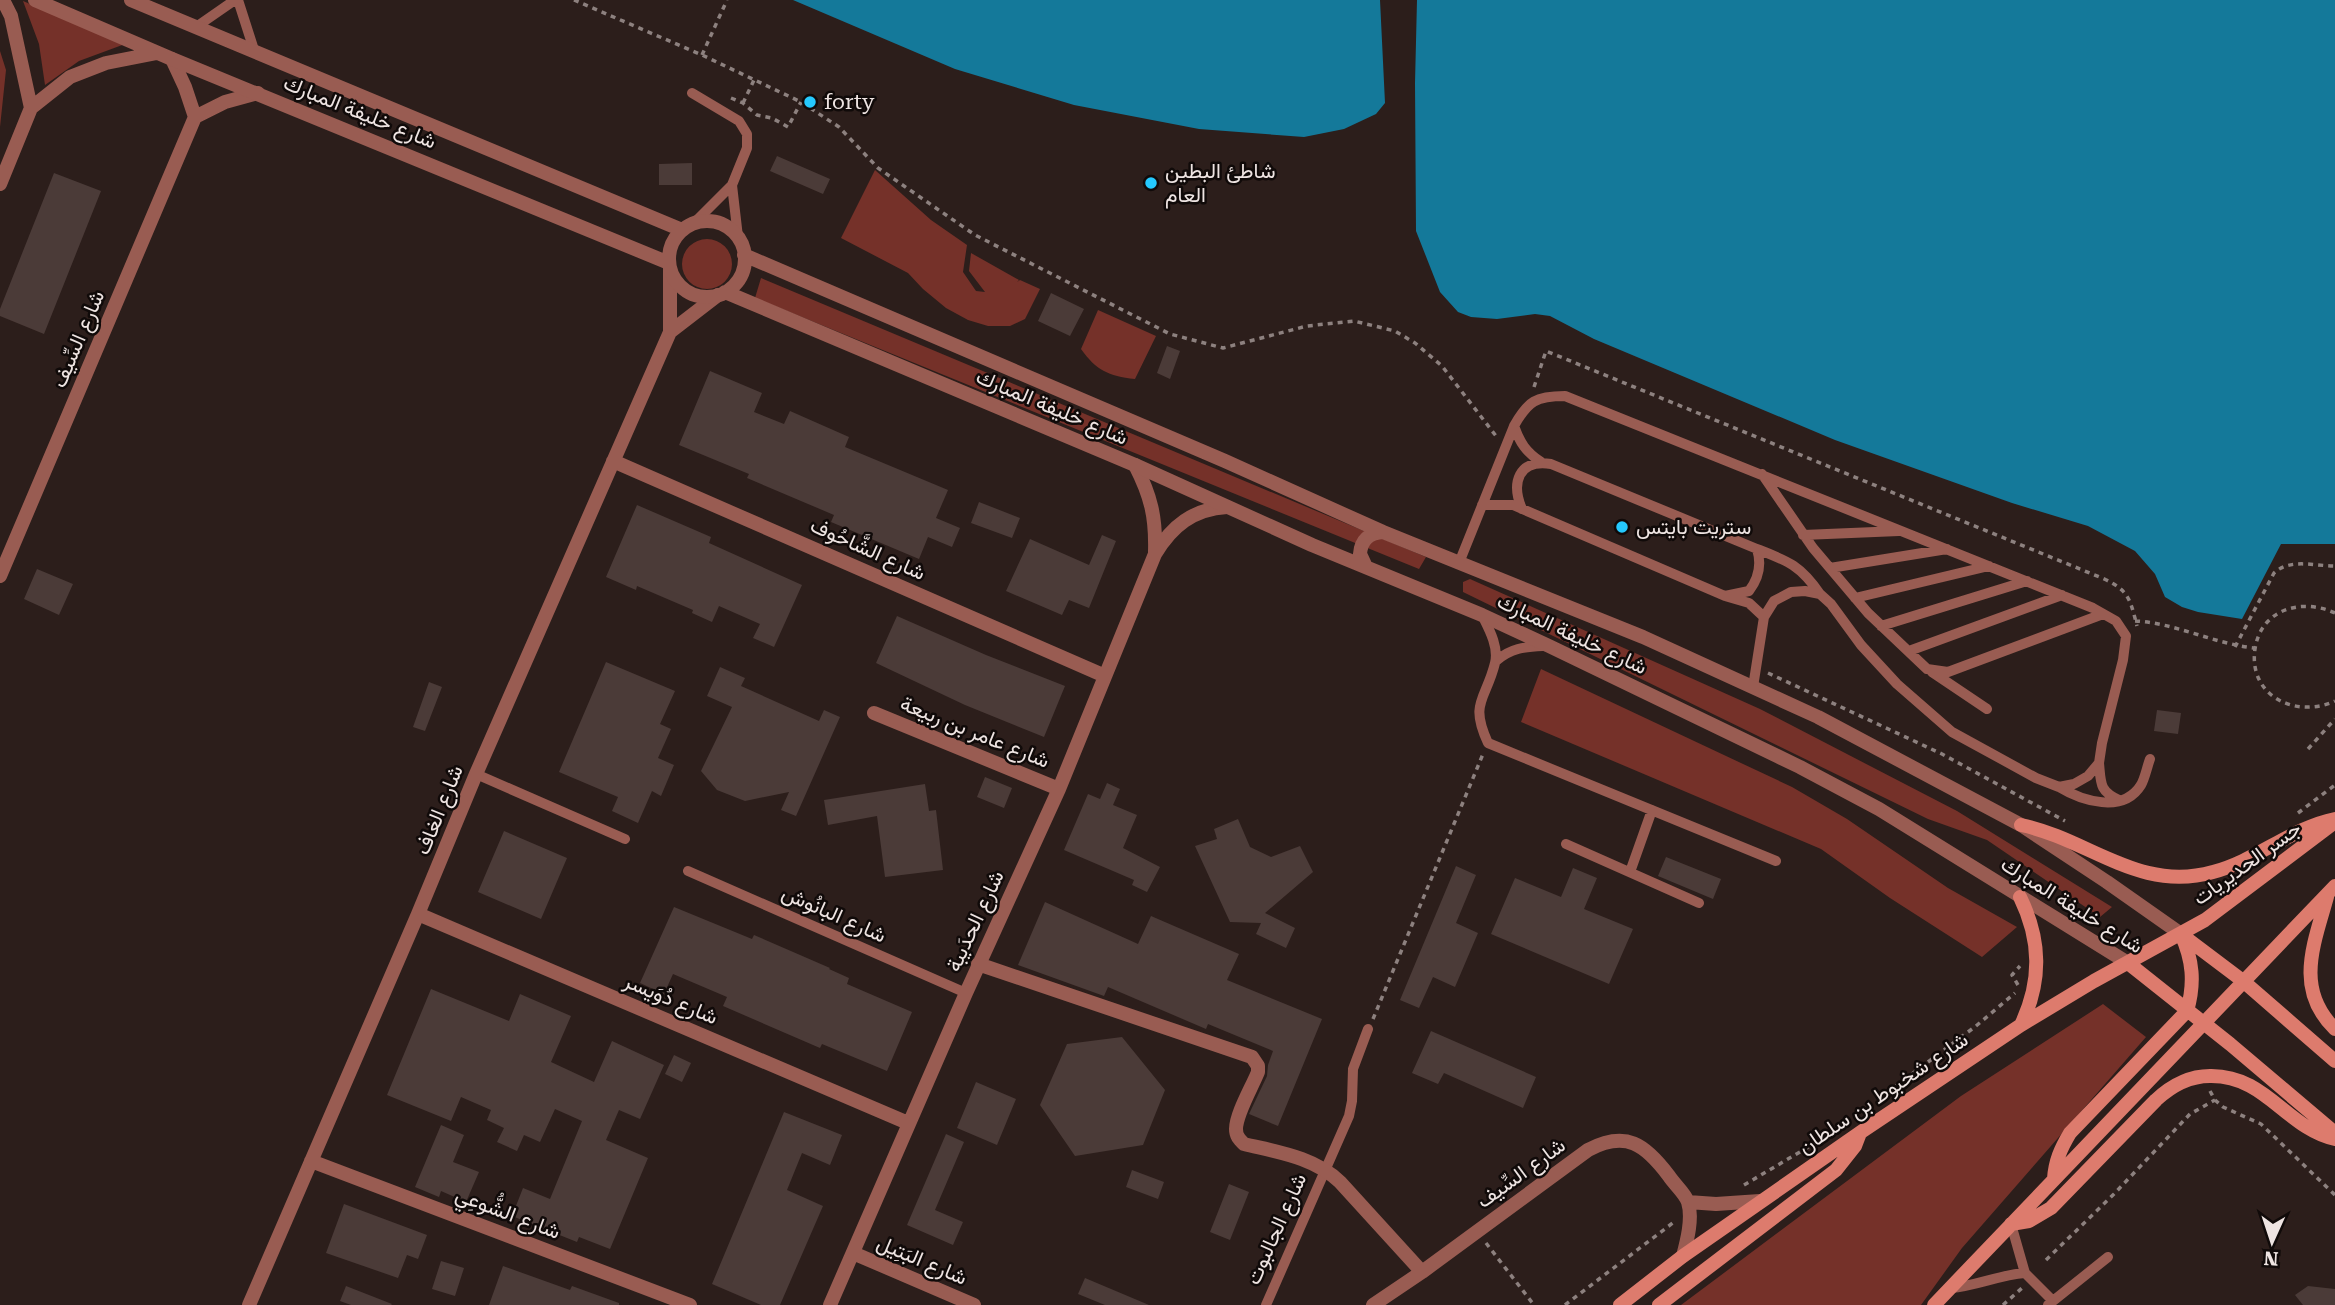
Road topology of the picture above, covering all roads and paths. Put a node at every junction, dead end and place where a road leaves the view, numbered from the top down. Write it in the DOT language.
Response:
graph roads {
  1 [pos="3,0"];
  2 [pos="35,0"];
  3 [pos="131,0"];
  4 [pos="237,0"];
  5 [pos="574,0"];
  6 [pos="727,0"];
  7 [pos="196,27"];
  8 [pos="158,53"];
  9 [pos="256,53"];
  10 [pos="702,55"];
  11 [pos="172,59"];
  12 [pos="754,80"];
  13 [pos="258,93"];
  14 [pos="692,93"];
  15 [pos="725,96"];
  16 [pos="743,103"];
  17 [pos="801,103"];
  18 [pos="32,108"];
  19 [pos="195,117"];
  20 [pos="0,184"];
  21 [pos="732,186"];
  22 [pos="695,222"];
  23 [pos="682,230"];
  24 [pos="738,237"];
  25 [pos="744,255"];
  26 [pos="670,266"];
  27 [pos="721,293"];
  28 [pos="670,332"];
  29 [pos="1514,426"];
  30 [pos="1505,449"];
  31 [pos="614,461"];
  32 [pos="1541,462"];
  33 [pos="1135,465"];
  34 [pos="1762,474"];
  35 [pos="1482,505"];
  36 [pos="1227,507"];
  37 [pos="1522,509"];
  38 [pos="1903,531"];
  39 [pos="1383,532"];
  40 [pos="1803,534"];
  41 [pos="1757,549"];
  42 [pos="1948,549"];
  43 [pos="1155,554"];
  44 [pos="1459,563"];
  45 [pos="1989,566"];
  46 [pos="2335,566"];
  47 [pos="1366,567"];
  48 [pos="1830,568"];
  49 [pos="0,576"];
  50 [pos="2028,581"];
  51 [pos="1820,593"];
  52 [pos="2062,595"];
  53 [pos="1725,596"];
  54 [pos="1855,597"];
  55 [pos="2335,613"];
  56 [pos="2103,614"];
  57 [pos="1482,615"];
  58 [pos="1764,617"];
  59 [pos="2116,621"];
  60 [pos="1881,626"];
  61 [pos="1549,646"];
  62 [pos="2235,646"];
  63 [pos="2255,649"];
  64 [pos="1909,651"];
  65 [pos="1496,661"];
  66 [pos="1756,668"];
  67 [pos="1927,669"];
  68 [pos="1105,676"];
  69 [pos="1753,687"];
  70 [pos="2335,701"];
  71 [pos="1987,709"];
  72 [pos="874,713"];
  73 [pos="2335,719"];
  74 [pos="1488,743"];
  75 [pos="2308,749"];
  76 [pos="2150,759"];
  77 [pos="2099,763"];
  78 [pos="476,774"];
  79 [pos="2059,787"];
  80 [pos="1059,789"];
  81 [pos="2119,800"];
  82 [pos="1652,810"];
  83 [pos="2335,821"];
  84 [pos="2067,822"];
  85 [pos="2021,825"];
  86 [pos="625,839"];
  87 [pos="1566,844"];
  88 [pos="1776,861"];
  89 [pos="688,871"];
  90 [pos="1630,872"];
  91 [pos="2332,889"];
  92 [pos="2020,897"];
  93 [pos="1699,903"];
  94 [pos="418,914"];
  95 [pos="2181,934"];
  96 [pos="978,964"];
  97 [pos="2128,964"];
  98 [pos="2038,965"];
  99 [pos="2243,981"];
  100 [pos="966,993"];
  101 [pos="2187,1011"];
  102 [pos="2203,1023"];
  103 [pos="2021,1025"];
  104 [pos="2335,1029"];
  105 [pos="1368,1030"];
  106 [pos="2335,1061"];
  107 [pos="2205,1076"];
  108 [pos="1880,1098"];
  109 [pos="2215,1100"];
  110 [pos="908,1123"];
  111 [pos="1861,1132"];
  112 [pos="2335,1133"];
  113 [pos="2335,1139"];
  114 [pos="1815,1143"];
  115 [pos="311,1161"];
  116 [pos="1325,1169"];
  117 [pos="2054,1179"];
  118 [pos="1734,1191"];
  119 [pos="2335,1195"];
  120 [pos="1760,1202"];
  121 [pos="1686,1208"];
  122 [pos="2011,1224"];
  123 [pos="1477,1231"];
  124 [pos="853,1253"];
  125 [pos="1684,1256"];
  126 [pos="2108,1256"];
  127 [pos="2046,1260"];
  128 [pos="1422,1272"];
  129 [pos="2025,1273"];
  130 [pos="1950,1287"];
  131 [pos="2022,1288"];
  132 [pos="2050,1303"];
  133 [pos="249,1305"];
  134 [pos="690,1305"];
  135 [pos="830,1305"];
  136 [pos="974,1305"];
  137 [pos="1266,1305"];
  138 [pos="1373,1305"];
  139 [pos="1534,1305"];
  140 [pos="1565,1305"];
  141 [pos="1620,1305"];
  142 [pos="1659,1305"];
  143 [pos="1934,1305"];
  144 [pos="2003,1305"];
  1 -- 18 [label="street"];
  2 -- 8 [label="street, شارع خليفة المبارك"];
  3 -- 7 [label="street, شارع خليفة المبارك"];
  4 -- 7 [label="lane"];
  4 -- 9 [label="lane"];
  5 -- 10 [label="path"];
  6 -- 10 [label="path"];
  7 -- 9 [label="street, شارع خليفة المبارك"];
  8 -- 11 [label="street, شارع خليفة المبارك"];
  8 -- 18 [label="street"];
  9 -- 23 [label="street, شارع خليفة المبارك"];
  10 -- 12 [label="path"];
  11 -- 13 [label="street, شارع خليفة المبارك"];
  11 -- 19 [label="street"];
  12 -- 16 [label="path"];
  12 -- 17 [label="path"];
  13 -- 19 [label="street"];
  13 -- 26 [label="street, شارع خليفة المبارك"];
  14 -- 21 [label="lane"];
  15 -- 16 [label="path"];
  16 -- 17 [label="path"];
  17 -- 30 [label="path"];
  18 -- 20 [label="street"];
  19 -- 49 [label="street, شارع السِّيف"];
  21 -- 22 [label="lane"];
  21 -- 24 [label="lane"];
  22 -- 23 [label="street"];
  22 -- 24 [label="street"];
  23 -- 26 [label="street"];
  24 -- 25 [label="street"];
  25 -- 27 [label="street"];
  25 -- 39 [label="street, شارع خليفة المبارك"];
  26 -- 27 [label="street"];
  26 -- 28 [label="street, شارع الغاف"];
  27 -- 28 [label="street, شارع الغاف"];
  27 -- 33 [label="street, شارع خليفة المبارك"];
  28 -- 31 [label="street, شارع الغاف"];
  29 -- 30 [label="lane"];
  29 -- 32 [label="lane"];
  29 -- 34 [label="lane"];
  30 -- 35 [label="lane"];
  31 -- 68 [label="street, شارع الشَّاحُوف"];
  31 -- 78 [label="street, شارع الغاف"];
  32 -- 37 [label="lane"];
  32 -- 41 [label="lane"];
  33 -- 36 [label="street, شارع خليفة المبارك"];
  33 -- 43 [label="street, شارع الحدَيبة"];
  34 -- 38 [label="lane"];
  34 -- 40 [label="lane"];
  35 -- 37 [label="lane"];
  35 -- 44 [label="lane"];
  36 -- 43 [label="street, شارع الحدَيبة"];
  36 -- 47 [label="street, شارع خليفة المبارك"];
  37 -- 53 [label="lane"];
  38 -- 40 [label="lane"];
  38 -- 42 [label="lane"];
  39 -- 44 [label="street, شارع خليفة المبارك"];
  39 -- 47 [label="street"];
  40 -- 48 [label="lane"];
  41 -- 51 [label="lane"];
  41 -- 53 [label="lane"];
  42 -- 45 [label="lane"];
  42 -- 48 [label="lane"];
  43 -- 68 [label="street, شارع الحدَيبة"];
  44 -- 69 [label="street, شارع خليفة المبارك"];
  45 -- 50 [label="lane"];
  45 -- 54 [label="lane"];
  46 -- 62 [label="path"];
  47 -- 57 [label="street, شارع خليفة المبارك"];
  48 -- 54 [label="lane"];
  50 -- 52 [label="lane"];
  50 -- 60 [label="lane"];
  51 -- 58 [label="lane"];
  51 -- 79 [label="lane"];
  52 -- 56 [label="lane"];
  52 -- 64 [label="lane"];
  53 -- 58 [label="lane"];
  54 -- 60 [label="lane"];
  55 -- 63 [label="path"];
  56 -- 59 [label="lane"];
  56 -- 67 [label="lane"];
  57 -- 61 [label="street, شارع خليفة المبارك"];
  57 -- 65 [label="lane"];
  58 -- 66 [label="lane"];
  59 -- 62 [label="path"];
  59 -- 77 [label="lane"];
  60 -- 64 [label="lane"];
  61 -- 65 [label="lane"];
  61 -- 92 [label="street, شارع خليفة المبارك"];
  62 -- 63 [label="path"];
  63 -- 70 [label="path"];
  64 -- 67 [label="lane"];
  65 -- 74 [label="lane"];
  66 -- 69 [label="lane"];
  66 -- 84 [label="path"];
  67 -- 71 [label="lane"];
  68 -- 80 [label="street, شارع الحدَيبة"];
  69 -- 85 [label="street, شارع خليفة المبارك"];
  72 -- 80 [label="street, شارع عامر بن ربيعة"];
  73 -- 75 [label="path"];
  74 -- 82 [label="lane"];
  74 -- 105 [label="path"];
  76 -- 81 [label="lane"];
  77 -- 79 [label="lane"];
  77 -- 81 [label="lane"];
  78 -- 86 [label="lane"];
  78 -- 94 [label="street, شارع الغاف"];
  79 -- 81 [label="lane"];
  80 -- 96 [label="street, شارع الحدَيبة"];
  82 -- 88 [label="lane"];
  82 -- 90 [label="lane"];
  83 -- 85 [label="main road"];
  83 -- 95 [label="main road, جسر الحديريات"];
  85 -- 95 [label="street, شارع خليفة المبارك"];
  87 -- 90 [label="lane"];
  89 -- 100 [label="lane, شارع البانُوش"];
  90 -- 93 [label="lane"];
  91 -- 99 [label="main road"];
  91 -- 104 [label="main road"];
  92 -- 97 [label="street, شارع خليفة المبارك"];
  92 -- 98 [label="main road"];
  94 -- 110 [label="street, شارع دُوَيسر"];
  94 -- 115 [label="street, شارع الغاف"];
  95 -- 97 [label="main road, شارع شخبوط بن سلطان"];
  95 -- 99 [label="main road, شارع خليفة المبارك"];
  95 -- 101 [label="main road"];
  96 -- 100 [label="street, شارع الحدَيبة"];
  96 -- 116 [label="street, شارع الجالبوت"];
  97 -- 101 [label="main road, شارع خليفة المبارك"];
  97 -- 103 [label="main road, شارع شخبوط بن سلطان"];
  98 -- 103 [label="main road"];
  98 -- 108 [label="path"];
  99 -- 102 [label="main road"];
  99 -- 106 [label="main road, شارع خليفة المبارك"];
  100 -- 110 [label="street, شارع الحدَيبة"];
  101 -- 102 [label="main road, شارع خليفة المبارك"];
  101 -- 117 [label="main road"];
  102 -- 112 [label="main road, شارع خليفة المبارك"];
  102 -- 117 [label="main road"];
  103 -- 111 [label="main road, شارع شخبوط بن سلطان"];
  105 -- 116 [label="lane, شارع الجالبوت"];
  107 -- 109 [label="path"];
  107 -- 113 [label="main road"];
  107 -- 122 [label="main road"];
  109 -- 119 [label="path"];
  109 -- 127 [label="path"];
  110 -- 124 [label="street, شارع الحدَيبة"];
  111 -- 120 [label="main road, شارع شخبوط بن سلطان"];
  111 -- 142 [label="main road"];
  114 -- 118 [label="path"];
  115 -- 133 [label="street, شارع الغاف"];
  115 -- 134 [label="street, شارع الشُّوعِي"];
  116 -- 128 [label="street, شارع الجالبوت"];
  116 -- 137 [label="lane, شارع الجالبوت"];
  117 -- 122 [label="main road"];
  120 -- 121 [label="street"];
  120 -- 125 [label="main road, شارع شخبوط بن سلطان"];
  121 -- 123 [label="street, شارع السِّيف"];
  121 -- 125 [label="street"];
  121 -- 140 [label="path"];
  122 -- 129 [label="lane"];
  122 -- 130 [label="main road"];
  123 -- 128 [label="street, شارع السِّيف"];
  123 -- 139 [label="path"];
  124 -- 135 [label="street, شارع الحدَيبة"];
  124 -- 136 [label="street, شارع البَتِيل"];
  125 -- 141 [label="main road, شارع شخبوط بن سلطان"];
  126 -- 132 [label="lane"];
  128 -- 138 [label="street, شارع السِّيف"];
  129 -- 130 [label="lane"];
  129 -- 132 [label="lane"];
  130 -- 143 [label="main road"];
  131 -- 144 [label="path"];
}
